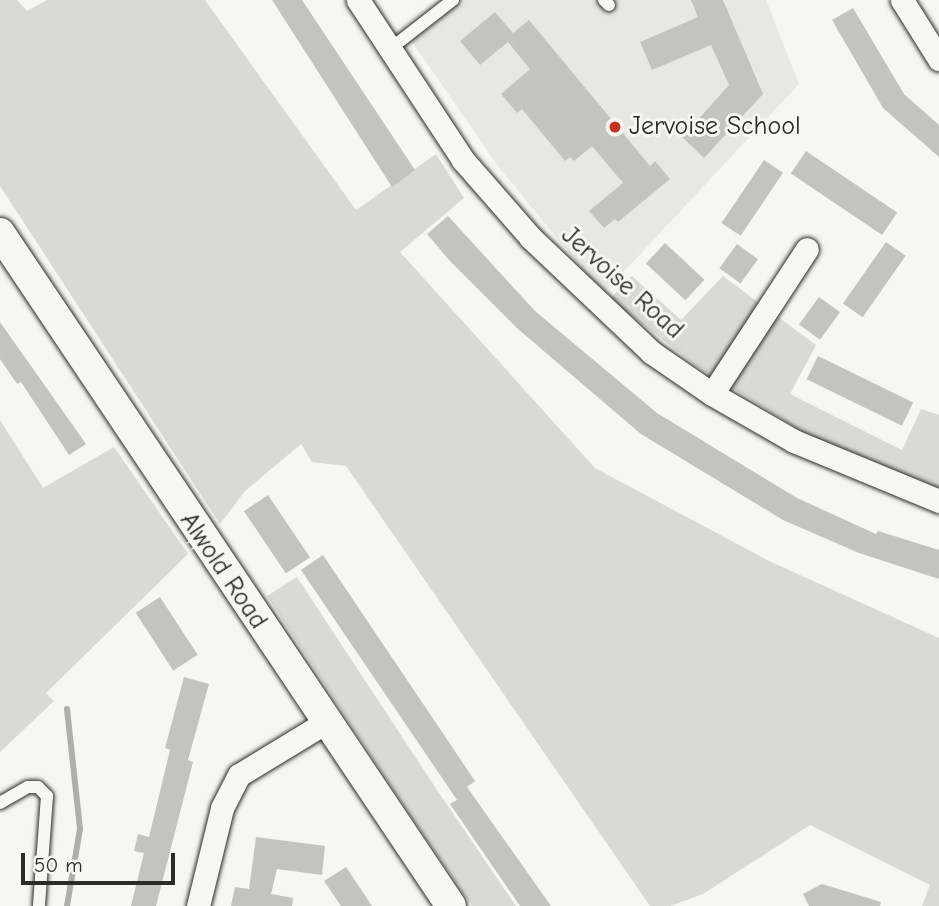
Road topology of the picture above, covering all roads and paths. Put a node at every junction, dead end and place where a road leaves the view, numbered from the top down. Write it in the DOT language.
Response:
graph roads {
  1 [pos="358,0"];
  2 [pos="453,0"];
  3 [pos="902,0"];
  4 [pos="390,49"];
  5 [pos="939,58"];
  6 [pos="0,233"];
  7 [pos="807,249"];
  8 [pos="712,394"];
  9 [pos="939,501"];
  10 [pos="326,722"];
  11 [pos="0,803"];
  12 [pos="39,906"];
  13 [pos="198,906"];
  14 [pos="451,906"];
  1 -- 4 [label="street, Jervoise Road"];
  2 -- 4 [label="lane"];
  3 -- 5 [label="street"];
  4 -- 8 [label="street, Jervoise Road"];
  6 -- 10 [label="street, Alwold Road"];
  7 -- 8 [label="street"];
  8 -- 9 [label="street, Jervoise Road"];
  10 -- 13 [label="street"];
  10 -- 14 [label="street, Alwold Road"];
  11 -- 12 [label="lane"];
}
